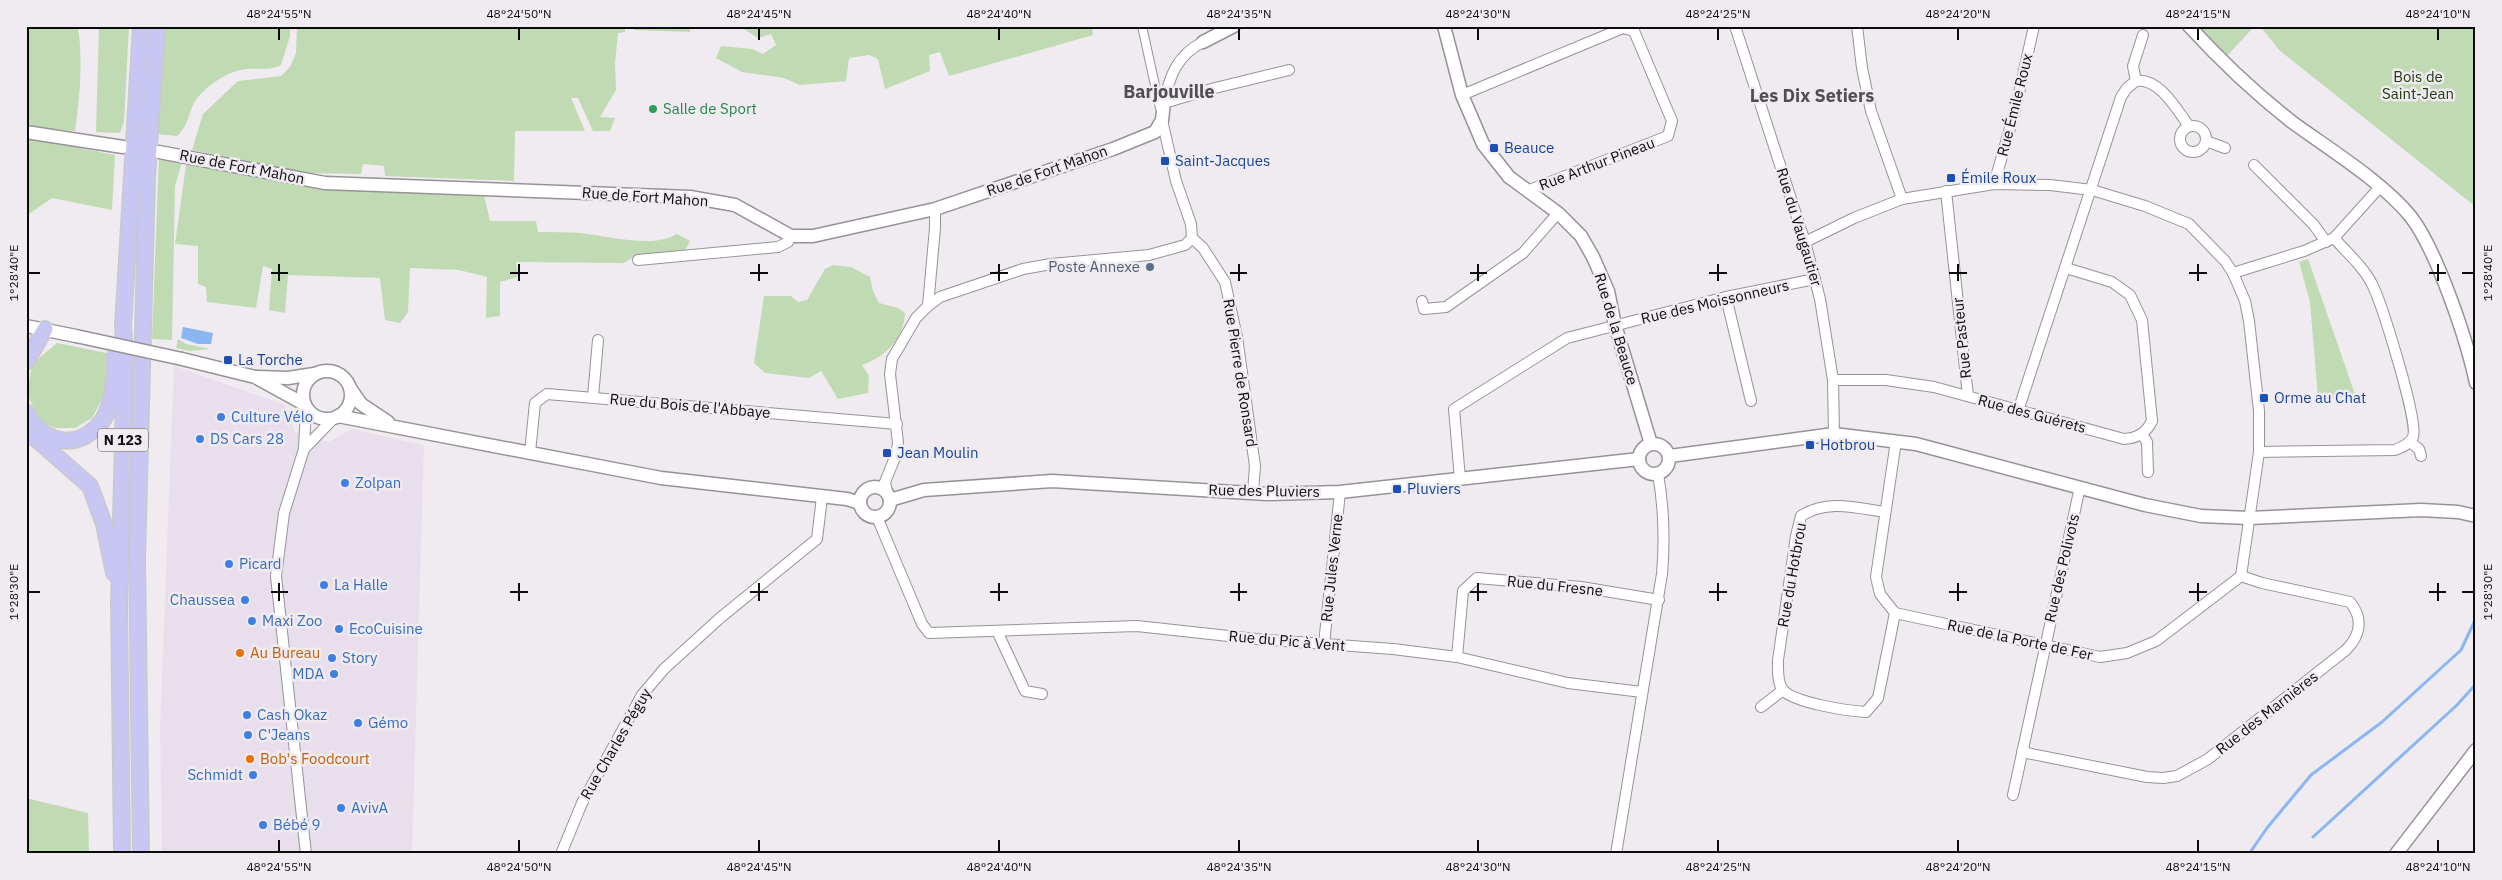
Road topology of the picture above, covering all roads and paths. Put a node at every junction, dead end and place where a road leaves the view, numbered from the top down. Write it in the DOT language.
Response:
graph roads {
  1 [pos="141,26"];
  2 [pos="157,26"];
  3 [pos="1142,26"];
  4 [pos="1234,26"];
  5 [pos="1444,26"];
  6 [pos="1735,26"];
  7 [pos="1856,26"];
  8 [pos="2034,26"];
  9 [pos="2189,26"];
  10 [pos="2143,35"];
  11 [pos="1203,42"];
  12 [pos="1289,70"];
  13 [pos="2136,81"];
  14 [pos="1462,95"];
  15 [pos="1164,103"];
  16 [pos="1162,120"];
  17 [pos="2189,126"];
  18 [pos="26,132"];
  19 [pos="2206,140"];
  20 [pos="122,147"];
  21 [pos="2225,148"];
  22 [pos="160,152"];
  23 [pos="2254,164"];
  24 [pos="1994,184"];
  25 [pos="2379,188"];
  26 [pos="2092,190"];
  27 [pos="1527,191"];
  28 [pos="1946,191"];
  29 [pos="1902,199"];
  30 [pos="935,209"];
  31 [pos="1558,214"];
  32 [pos="791,236"];
  33 [pos="1192,238"];
  34 [pos="2330,240"];
  35 [pos="1805,242"];
  36 [pos="638,260"];
  37 [pos="2066,268"];
  38 [pos="2233,273"];
  39 [pos="1815,279"];
  40 [pos="1726,297"];
  41 [pos="1422,301"];
  42 [pos="928,306"];
  43 [pos="1615,325"];
  44 [pos="26,326"];
  45 [pos="123,326"];
  46 [pos="45,329"];
  47 [pos="598,340"];
  48 [pos="26,362"];
  49 [pos="314,374"];
  50 [pos="255,377"];
  51 [pos="1833,380"];
  52 [pos="2476,383"];
  53 [pos="350,388"];
  54 [pos="1968,396"];
  55 [pos="593,397"];
  56 [pos="1751,400"];
  57 [pos="305,405"];
  58 [pos="2018,411"];
  59 [pos="26,412"];
  60 [pos="336,417"];
  61 [pos="897,424"];
  62 [pos="394,426"];
  63 [pos="26,430"];
  64 [pos="1834,434"];
  65 [pos="2142,434"];
  66 [pos="1896,441"];
  67 [pos="2410,442"];
  68 [pos="1651,444"];
  69 [pos="304,449"];
  70 [pos="530,452"];
  71 [pos="2259,452"];
  72 [pos="1670,456"];
  73 [pos="2421,456"];
  74 [pos="1639,459"];
  75 [pos="2148,472"];
  76 [pos="1658,474"];
  77 [pos="1460,479"];
  78 [pos="2080,487"];
  79 [pos="1253,492"];
  80 [pos="1340,492"];
  81 [pos="889,496"];
  82 [pos="822,497"];
  83 [pos="860,503"];
  84 [pos="1885,512"];
  85 [pos="2476,516"];
  86 [pos="877,517"];
  87 [pos="2249,518"];
  88 [pos="2241,576"];
  89 [pos="1659,600"];
  90 [pos="119,603"];
  91 [pos="1895,613"];
  92 [pos="997,630"];
  93 [pos="1324,644"];
  94 [pos="2044,646"];
  95 [pos="1457,657"];
  96 [pos="1783,690"];
  97 [pos="1642,692"];
  98 [pos="1042,694"];
  99 [pos="1761,708"];
  100 [pos="2476,750"];
  101 [pos="2022,752"];
  102 [pos="2476,756"];
  103 [pos="2464,768"];
  104 [pos="2013,795"];
  105 [pos="122,854"];
  106 [pos="141,854"];
  107 [pos="306,854"];
  108 [pos="561,854"];
  109 [pos="1616,854"];
  110 [pos="2396,854"];
  1 -- 45 [label="main road, N 123"];
  2 -- 106 [label="main road, N 123"];
  3 -- 16 [label="street"];
  4 -- 11 [label="street"];
  5 -- 14 [label="street, Rue de la Beauce"];
  6 -- 35 [label="street, Rue du Vaugautier"];
  7 -- 29 [label="street"];
  8 -- 24 [label="street, Rue Émile Roux"];
  9 -- 25 [label="street"];
  10 -- 13 [label="street"];
  11 -- 15 [label="street"];
  12 -- 15 [label="street"];
  13 -- 17 [label="street"];
  13 -- 26 [label="street"];
  14 -- 27 [label="street, Rue de la Beauce"];
  14 -- 27 [label="street, Rue Arthur Pineau"];
  15 -- 16 [label="street"];
  16 -- 30 [label="street, Rue de Fort Mahon"];
  16 -- 33 [label="street"];
  17 -- 19 [label="street"];
  17 -- 19 [label="street"];
  18 -- 20 [label="street"];
  19 -- 21 [label="street"];
  22 -- 32 [label="street, Rue de Fort Mahon"];
  23 -- 34 [label="street"];
  24 -- 26 [label="street"];
  24 -- 28 [label="street"];
  25 -- 34 [label="street"];
  25 -- 52 [label="street"];
  26 -- 37 [label="street"];
  26 -- 38 [label="street"];
  27 -- 31 [label="street, Rue de la Beauce"];
  28 -- 29 [label="street"];
  28 -- 54 [label="street, Rue Pasteur"];
  29 -- 35 [label="street"];
  30 -- 32 [label="street, Rue de Fort Mahon"];
  30 -- 42 [label="street"];
  31 -- 41 [label="street"];
  31 -- 43 [label="street, Rue de la Beauce"];
  32 -- 36 [label="street"];
  33 -- 42 [label="street"];
  33 -- 79 [label="street, Rue Pierre de Ronsard"];
  34 -- 38 [label="street"];
  34 -- 67 [label="street"];
  35 -- 39 [label="street, Rue du Vaugautier"];
  37 -- 58 [label="street"];
  37 -- 65 [label="street"];
  38 -- 71 [label="street"];
  39 -- 40 [label="street, Rue des Moissonneurs"];
  39 -- 51 [label="street, Rue du Vaugautier"];
  40 -- 43 [label="street, Rue des Moissonneurs"];
  40 -- 56 [label="street"];
  42 -- 61 [label="street"];
  43 -- 68 [label="street, Rue de la Beauce"];
  43 -- 77 [label="street, Rue des Moissonneurs"];
  44 -- 46 [label="street"];
  45 -- 59 [label="main road"];
  45 -- 90 [label="main road, N 123"];
  46 -- 48 [label="main road"];
  46 -- 50 [label="street, bridge"];
  47 -- 55 [label="street"];
  49 -- 50 [label="street"];
  49 -- 53 [label="street"];
  49 -- 57 [label="street"];
  50 -- 57 [label="street"];
  51 -- 54 [label="street, Rue des Guérets"];
  51 -- 64 [label="street, Rue du Vaugautier"];
  53 -- 60 [label="street"];
  53 -- 62 [label="street"];
  54 -- 58 [label="street, Rue des Guérets"];
  55 -- 61 [label="street, Rue du Bois de l'Abbaye"];
  55 -- 70 [label="street, Rue du Bois de l'Abbaye"];
  57 -- 60 [label="street"];
  57 -- 69 [label="street"];
  58 -- 65 [label="street, Rue des Guérets"];
  60 -- 62 [label="street"];
  60 -- 69 [label="street"];
  61 -- 81 [label="street"];
  62 -- 70 [label="street"];
  63 -- 90 [label="main road"];
  64 -- 66 [label="street"];
  64 -- 72 [label="street"];
  65 -- 75 [label="street"];
  66 -- 78 [label="street"];
  66 -- 84 [label="street"];
  67 -- 71 [label="street"];
  67 -- 73 [label="street"];
  68 -- 72 [label="street"];
  68 -- 74 [label="street"];
  69 -- 107 [label="street"];
  70 -- 82 [label="street"];
  71 -- 87 [label="street"];
  72 -- 76 [label="street"];
  74 -- 76 [label="street"];
  74 -- 77 [label="street, Rue des Pluviers"];
  76 -- 89 [label="street"];
  77 -- 80 [label="street, Rue des Pluviers"];
  78 -- 87 [label="street"];
  78 -- 94 [label="street, Rue des Polivots"];
  79 -- 80 [label="street, Rue des Pluviers"];
  79 -- 81 [label="street, Rue des Pluviers"];
  80 -- 93 [label="street, Rue Jules Verne"];
  81 -- 83 [label="street"];
  81 -- 86 [label="street"];
  82 -- 83 [label="street"];
  82 -- 108 [label="street, Rue Charles Péguy"];
  83 -- 86 [label="street"];
  84 -- 91 [label="street"];
  84 -- 96 [label="street, Rue du Hotbrou"];
  85 -- 87 [label="street"];
  86 -- 92 [label="street, Rue du Pic à Vent"];
  87 -- 88 [label="street"];
  88 -- 94 [label="street, Rue de la Porte de Fer"];
  88 -- 101 [label="street, Rue des Marnières"];
  89 -- 95 [label="street, Rue du Fresne"];
  89 -- 97 [label="street"];
  90 -- 105 [label="main road, N 123"];
  91 -- 94 [label="street, Rue de la Porte de Fer"];
  91 -- 96 [label="street"];
  92 -- 93 [label="street, Rue du Pic à Vent"];
  92 -- 98 [label="street"];
  93 -- 95 [label="street, Rue du Pic à Vent"];
  94 -- 101 [label="street, Rue des Polivots"];
  95 -- 97 [label="street, Rue du Pic à Vent"];
  96 -- 99 [label="street"];
  97 -- 109 [label="street"];
  100 -- 103 [label="street"];
  101 -- 104 [label="street, Rue des Polivots"];
  102 -- 103 [label="street"];
  103 -- 110 [label="street"];
}
